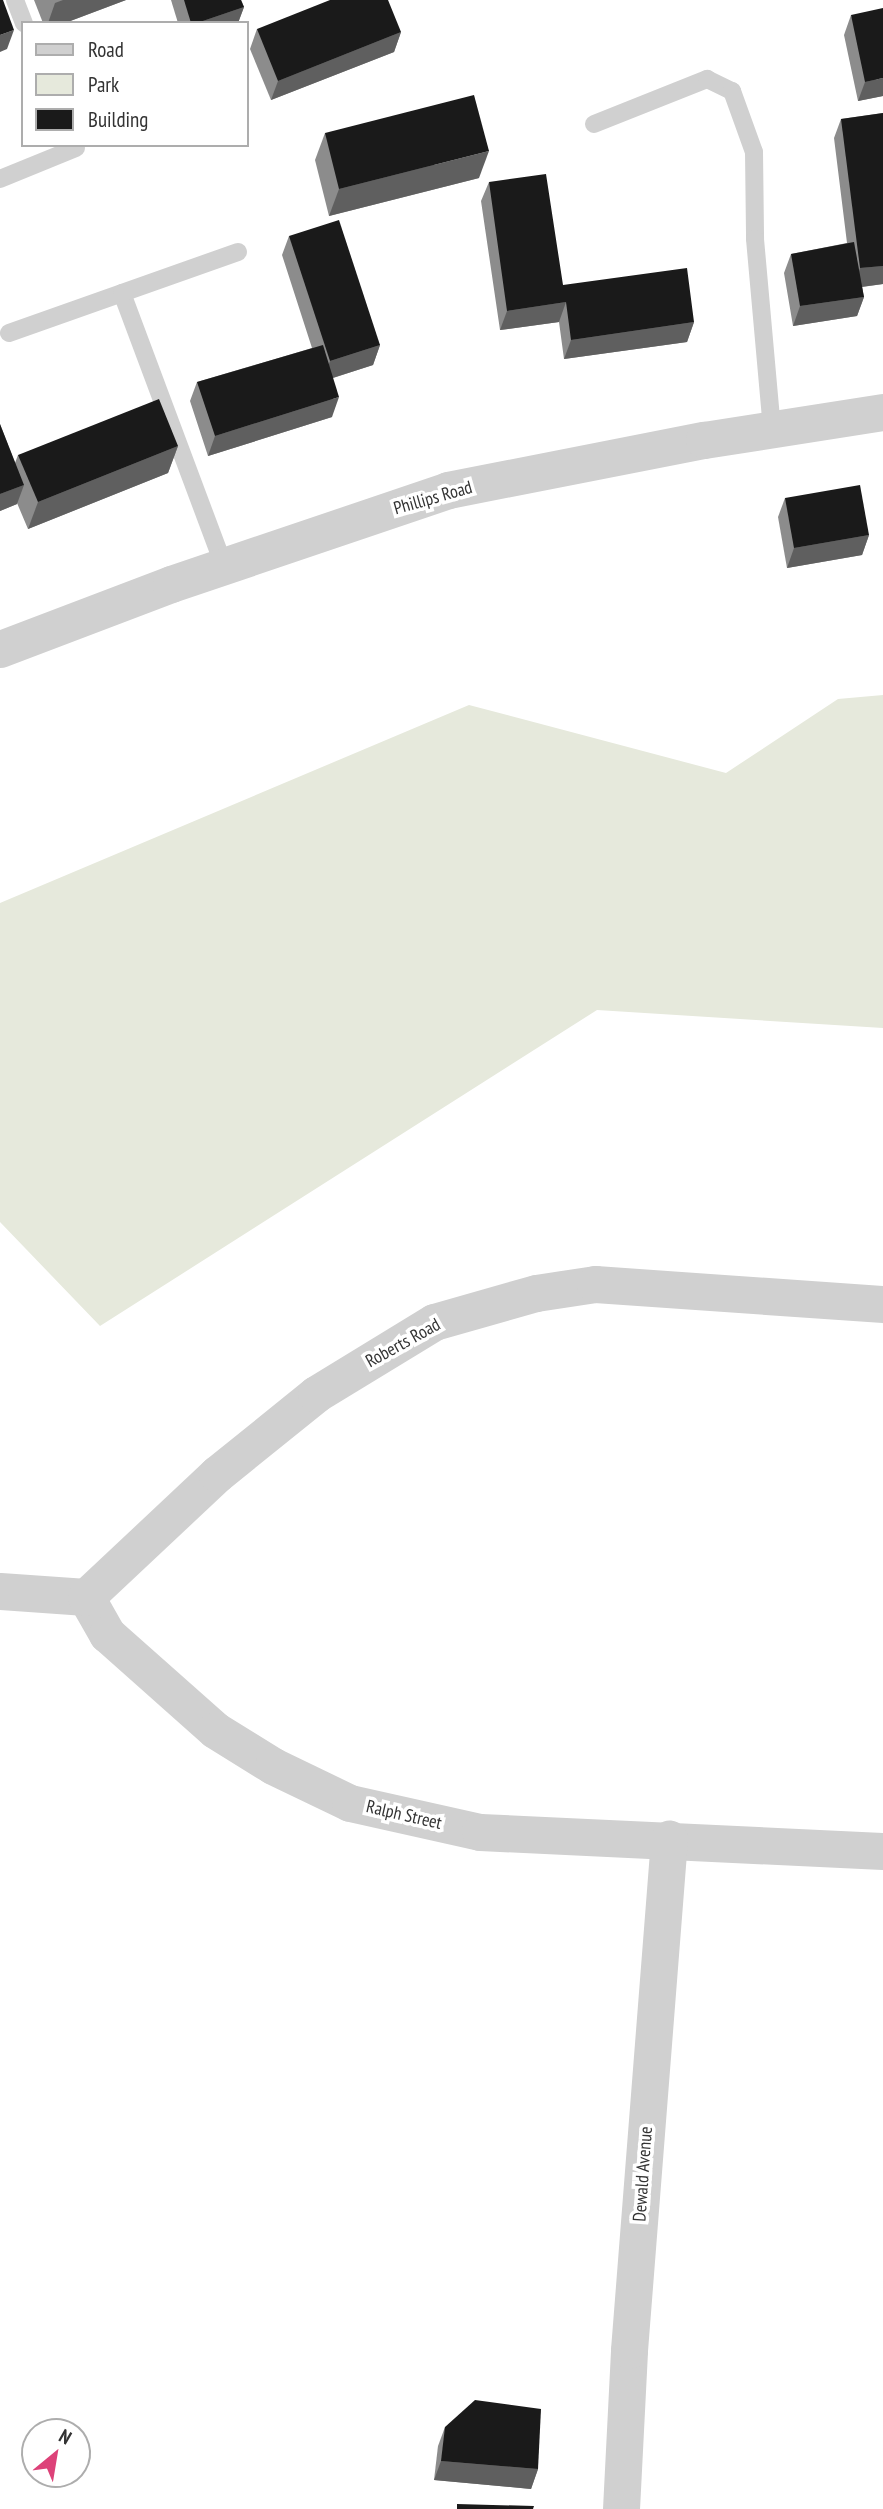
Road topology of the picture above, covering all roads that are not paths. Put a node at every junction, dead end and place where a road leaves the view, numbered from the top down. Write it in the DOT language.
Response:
graph roads {
  1 [pos="15,0"];
  2 [pos="23,21"];
  3 [pos="594,124"];
  4 [pos="76,147"];
  5 [pos="0,179"];
  6 [pos="238,252"];
  7 [pos="122,293"];
  8 [pos="9,333"];
  9 [pos="883,412"];
  10 [pos="772,429"];
  11 [pos="224,566"];
  12 [pos="0,649"];
  13 [pos="883,1304"];
  14 [pos="0,1591"];
  15 [pos="86,1597"];
  16 [pos="669,1839"];
  17 [pos="883,1851"];
  18 [pos="621,2509"];
  1 -- 2 [label="lane"];
  3 -- 10 [label="lane"];
  4 -- 5 [label="lane"];
  6 -- 7 [label="lane"];
  7 -- 8 [label="lane"];
  7 -- 11 [label="lane"];
  9 -- 10 [label="street, Phillips Road"];
  10 -- 11 [label="street, Phillips Road"];
  11 -- 12 [label="street, Phillips Road"];
  13 -- 15 [label="street, Roberts Road"];
  14 -- 15 [label="street"];
  15 -- 16 [label="street, Ralph Street"];
  16 -- 17 [label="street, Ralph Street"];
  16 -- 18 [label="street, Dewald Avenue"];
}
